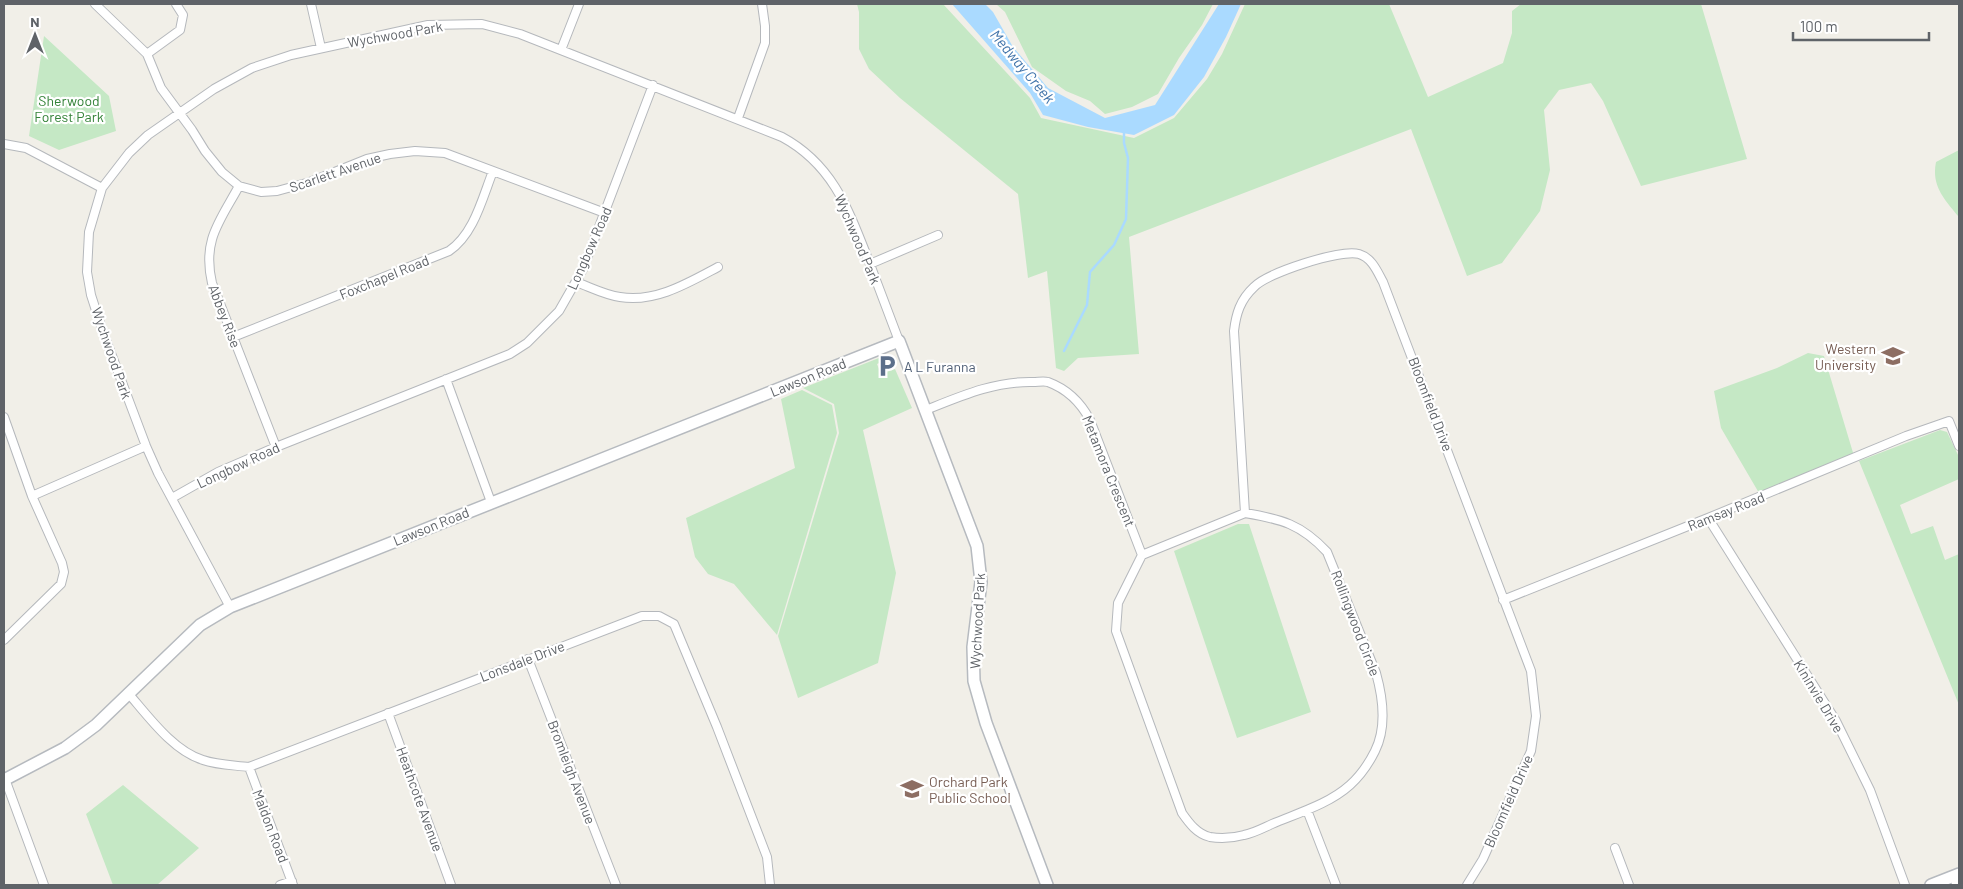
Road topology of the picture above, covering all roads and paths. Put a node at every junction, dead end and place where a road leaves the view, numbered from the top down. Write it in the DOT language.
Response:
graph roads {
  1 [pos="95,4"];
  2 [pos="176,4"];
  3 [pos="311,4"];
  4 [pos="579,4"];
  5 [pos="762,4"];
  6 [pos="321,48"];
  7 [pos="561,50"];
  8 [pos="147,54"];
  9 [pos="653,85"];
  10 [pos="180,112"];
  11 [pos="738,118"];
  12 [pos="4,144"];
  13 [pos="493,171"];
  14 [pos="239,186"];
  15 [pos="102,188"];
  16 [pos="605,213"];
  17 [pos="938,235"];
  18 [pos="870,264"];
  19 [pos="718,267"];
  20 [pos="576,282"];
  21 [pos="233,338"];
  22 [pos="899,341"];
  23 [pos="446,380"];
  24 [pos="926,410"];
  25 [pos="4,417"];
  26 [pos="146,446"];
  27 [pos="1959,446"];
  28 [pos="276,447"];
  29 [pos="32,496"];
  30 [pos="172,498"];
  31 [pos="491,502"];
  32 [pos="1245,513"];
  33 [pos="1708,518"];
  34 [pos="1142,555"];
  35 [pos="1504,600"];
  36 [pos="230,607"];
  37 [pos="4,640"];
  38 [pos="528,659"];
  39 [pos="128,693"];
  40 [pos="388,713"];
  41 [pos="248,767"];
  42 [pos="4,780"];
  43 [pos="1306,810"];
  44 [pos="1615,848"];
  45 [pos="1959,874"];
  46 [pos="292,883"];
  47 [pos="44,885"];
  48 [pos="280,885"];
  49 [pos="451,885"];
  50 [pos="616,885"];
  51 [pos="770,885"];
  52 [pos="1047,885"];
  53 [pos="1336,885"];
  54 [pos="1467,885"];
  55 [pos="1629,885"];
  56 [pos="1904,885"];
  57 [pos="1931,885"];
  1 -- 8 [label="street"];
  2 -- 8 [label="street"];
  3 -- 6 [label="street"];
  4 -- 7 [label="street"];
  5 -- 11 [label="street"];
  6 -- 7 [label="street, Wychwood Park"];
  6 -- 10 [label="street, Wychwood Park"];
  7 -- 9 [label="street, Wychwood Park"];
  8 -- 10 [label="street"];
  9 -- 11 [label="street, Wychwood Park"];
  9 -- 16 [label="street, Longbow Road"];
  10 -- 14 [label="street, Scarlett Avenue"];
  10 -- 15 [label="street, Wychwood Park"];
  11 -- 18 [label="street, Wychwood Park"];
  12 -- 15 [label="street"];
  13 -- 14 [label="street, Scarlett Avenue"];
  13 -- 16 [label="street, Scarlett Avenue"];
  13 -- 21 [label="street, Foxchapel Road"];
  14 -- 21 [label="street, Abbey Rise"];
  15 -- 26 [label="street, Wychwood Park"];
  16 -- 20 [label="street, Longbow Road"];
  17 -- 18 [label="street"];
  18 -- 22 [label="street, Wychwood Park"];
  19 -- 20 [label="street"];
  20 -- 23 [label="street, Longbow Road"];
  21 -- 28 [label="street, Abbey Rise"];
  22 -- 24 [label="street, Wychwood Park"];
  22 -- 31 [label="street, Lawson Road"];
  23 -- 28 [label="street, Longbow Road"];
  23 -- 31 [label="street"];
  24 -- 34 [label="street, Metamora Crescent"];
  24 -- 52 [label="street, Wychwood Park"];
  25 -- 29 [label="street"];
  26 -- 29 [label="street"];
  26 -- 30 [label="street, Wychwood Park"];
  27 -- 33 [label="street, Ramsay Road"];
  28 -- 30 [label="street, Longbow Road"];
  29 -- 37 [label="street"];
  30 -- 36 [label="street, Wychwood Park"];
  31 -- 36 [label="street, Lawson Road"];
  32 -- 34 [label="street"];
  32 -- 35 [label="street, Bloomfield Drive"];
  32 -- 43 [label="street, Rollingwood Circle"];
  33 -- 35 [label="street, Ramsay Road"];
  33 -- 56 [label="street, Kininvie Drive"];
  34 -- 43 [label="street, Rollingwood Circle"];
  35 -- 54 [label="street, Bloomfield Drive"];
  36 -- 39 [label="street, Lawson Road"];
  38 -- 40 [label="street, Lonsdale Drive"];
  38 -- 50 [label="street, Bromleigh Avenue"];
  38 -- 51 [label="street, Lonsdale Drive"];
  39 -- 41 [label="street, Lonsdale Drive"];
  39 -- 42 [label="street, Lawson Road"];
  40 -- 41 [label="street, Lonsdale Drive"];
  40 -- 49 [label="street, Heathcote Avenue"];
  41 -- 46 [label="street, Maldon Road"];
  42 -- 47 [label="street"];
  43 -- 53 [label="street"];
  44 -- 55 [label="street"];
  45 -- 57 [label="street"];
  46 -- 48 [label="street"];
}
